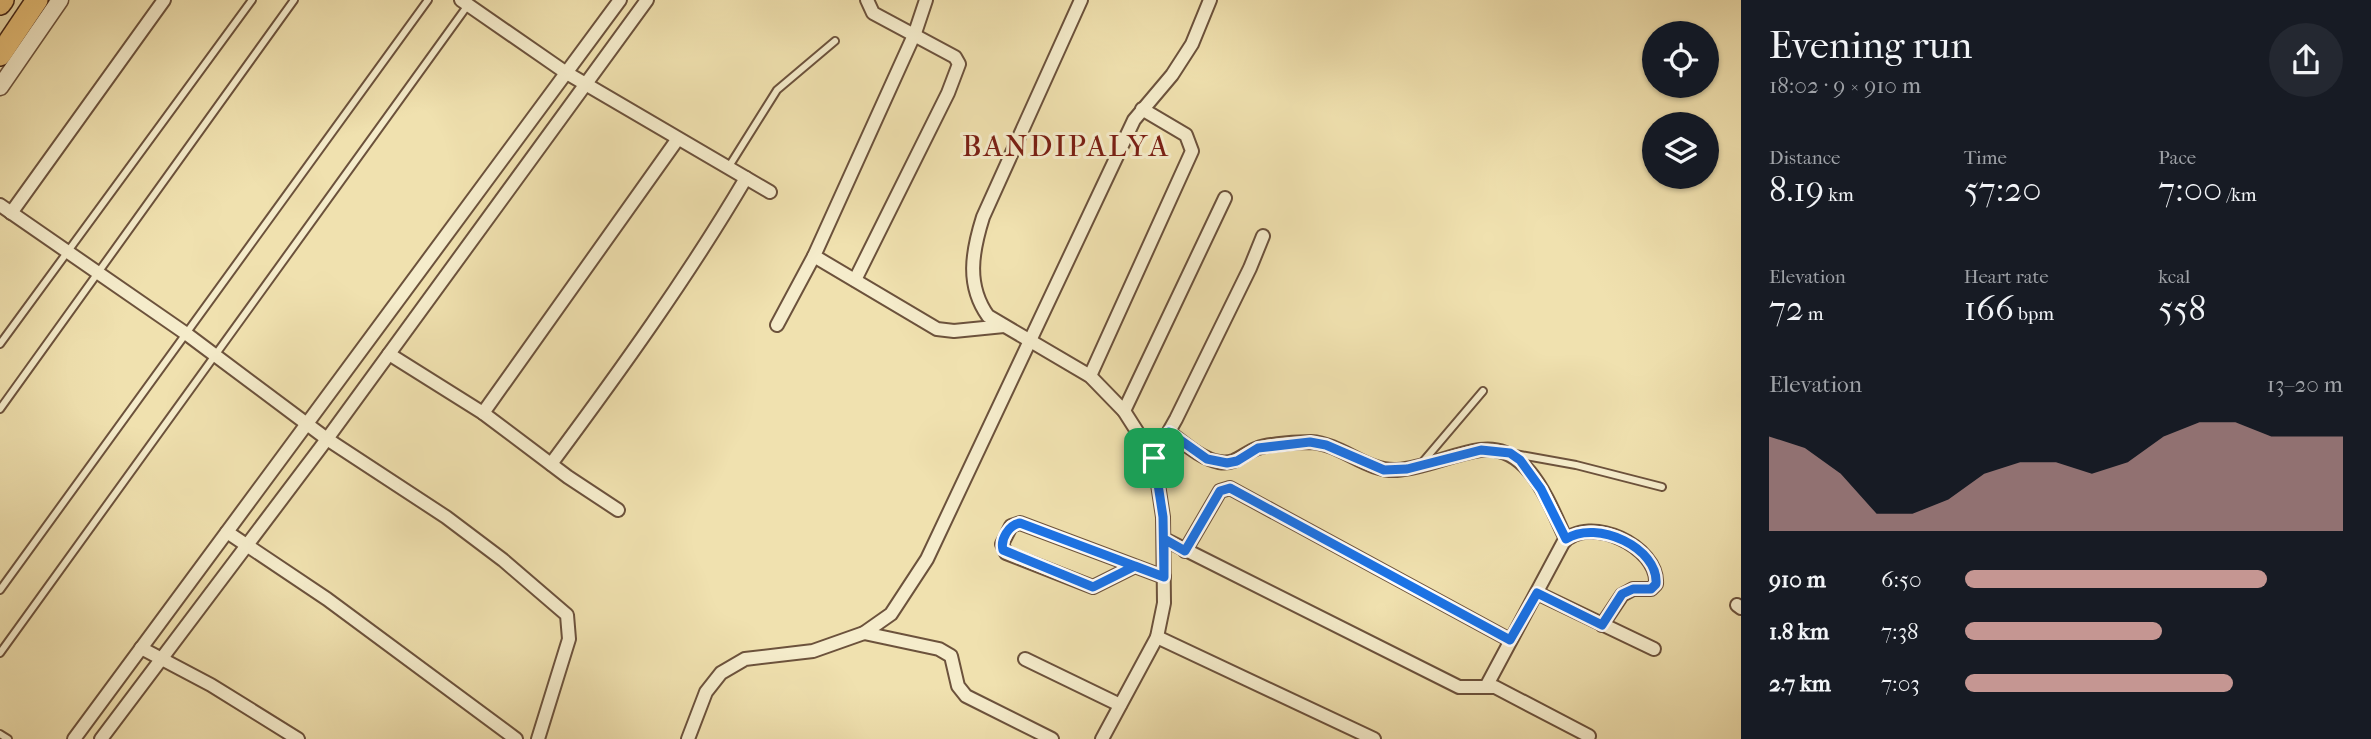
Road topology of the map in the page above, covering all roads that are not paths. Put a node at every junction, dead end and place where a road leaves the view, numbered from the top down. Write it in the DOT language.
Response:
graph roads {
  1 [pos="37,0"];
  2 [pos="60,0"];
  3 [pos="163,0"];
  4 [pos="252,0"];
  5 [pos="294,0"];
  6 [pos="428,0"];
  7 [pos="620,0"];
  8 [pos="647,0"];
  9 [pos="867,0"];
  10 [pos="926,0"];
  11 [pos="1081,0"];
  12 [pos="1210,0"];
  13 [pos="464,3"];
  14 [pos="915,33"];
  15 [pos="835,41"];
  16 [pos="0,55"];
  17 [pos="565,72"];
  18 [pos="587,84"];
  19 [pos="0,87"];
  20 [pos="1142,109"];
  21 [pos="677,140"];
  22 [pos="728,168"];
  23 [pos="746,178"];
  24 [pos="770,192"];
  25 [pos="1224,198"];
  26 [pos="0,205"];
  27 [pos="11,213"];
  28 [pos="1263,236"];
  29 [pos="68,251"];
  30 [pos="814,256"];
  31 [pos="100,273"];
  32 [pos="855,280"];
  33 [pos="777,324"];
  34 [pos="1003,326"];
  35 [pos="188,335"];
  36 [pos="1032,341"];
  37 [pos="0,344"];
  38 [pos="389,354"];
  39 [pos="217,356"];
  40 [pos="1090,376"];
  41 [pos="1483,391"];
  42 [pos="0,409"];
  43 [pos="1124,411"];
  44 [pos="484,413"];
  45 [pos="306,423"];
  46 [pos="1169,432"];
  47 [pos="327,439"];
  48 [pos="1510,453"];
  49 [pos="1154,458"];
  50 [pos="551,464"];
  51 [pos="1420,465"];
  52 [pos="1662,487"];
  53 [pos="618,510"];
  54 [pos="227,532"];
  55 [pos="1164,539"];
  56 [pos="1566,539"];
  57 [pos="246,545"];
  58 [pos="1185,551"];
  59 [pos="1135,566"];
  60 [pos="1164,577"];
  61 [pos="0,590"];
  62 [pos="1537,593"];
  63 [pos="1602,625"];
  64 [pos="864,633"];
  65 [pos="1157,637"];
  66 [pos="1510,640"];
  67 [pos="141,648"];
  68 [pos="1654,649"];
  69 [pos="0,653"];
  70 [pos="161,657"];
  71 [pos="1025,659"];
  72 [pos="1487,685"];
  73 [pos="1120,705"];
  74 [pos="0,734"];
  75 [pos="1589,736"];
  76 [pos="8,739"];
  77 [pos="74,739"];
  78 [pos="101,739"];
  79 [pos="298,739"];
  80 [pos="516,739"];
  81 [pos="538,739"];
  82 [pos="688,739"];
  83 [pos="1052,739"];
  84 [pos="1102,739"];
  85 [pos="1374,739"];
  1 -- 16 [label="highway"];
  2 -- 19 [label="street"];
  3 -- 27 [label="street"];
  4 -- 29 [label="lane"];
  5 -- 31 [label="lane"];
  6 -- 35 [label="lane"];
  7 -- 17 [label="street"];
  8 -- 18 [label="street"];
  9 -- 14 [label="street"];
  10 -- 14 [label="street"];
  11 -- 34 [label="street"];
  12 -- 20 [label="street"];
  13 -- 17 [label="street"];
  13 -- 39 [label="lane"];
  14 -- 30 [label="street"];
  14 -- 32 [label="street"];
  15 -- 22 [label="lane"];
  17 -- 18 [label="street"];
  17 -- 45 [label="street"];
  18 -- 21 [label="street"];
  18 -- 38 [label="street"];
  20 -- 36 [label="street"];
  20 -- 40 [label="street"];
  21 -- 22 [label="street"];
  21 -- 44 [label="street"];
  22 -- 23 [label="street"];
  23 -- 24 [label="street"];
  23 -- 50 [label="street"];
  25 -- 43 [label="street"];
  26 -- 27 [label="street"];
  27 -- 29 [label="street"];
  28 -- 46 [label="street"];
  29 -- 31 [label="street"];
  29 -- 37 [label="lane"];
  30 -- 32 [label="street"];
  30 -- 33 [label="street"];
  31 -- 35 [label="street"];
  31 -- 42 [label="lane"];
  32 -- 34 [label="street"];
  34 -- 36 [label="street"];
  35 -- 39 [label="street"];
  35 -- 61 [label="lane"];
  36 -- 40 [label="street"];
  36 -- 64 [label="street"];
  38 -- 44 [label="street"];
  38 -- 47 [label="street"];
  39 -- 45 [label="street"];
  39 -- 69 [label="lane"];
  40 -- 43 [label="street"];
  41 -- 51 [label="lane"];
  43 -- 49 [label="street"];
  44 -- 50 [label="street"];
  45 -- 47 [label="street"];
  45 -- 54 [label="street"];
  46 -- 49 [label="street"];
  46 -- 51 [label="street"];
  47 -- 57 [label="street"];
  47 -- 81 [label="street"];
  48 -- 51 [label="street"];
  48 -- 52 [label="lane"];
  48 -- 56 [label="street"];
  49 -- 55 [label="street"];
  50 -- 53 [label="street"];
  54 -- 57 [label="street"];
  54 -- 67 [label="street"];
  55 -- 58 [label="street"];
  55 -- 60 [label="street"];
  56 -- 62 [label="street"];
  56 -- 63 [label="street"];
  57 -- 70 [label="street"];
  57 -- 80 [label="street"];
  58 -- 66 [label="street"];
  58 -- 72 [label="street"];
  59 -- 59 [label="street"];
  59 -- 60 [label="street"];
  60 -- 65 [label="street"];
  62 -- 63 [label="street"];
  62 -- 66 [label="street"];
  63 -- 68 [label="street"];
  64 -- 82 [label="street"];
  64 -- 83 [label="street"];
  65 -- 73 [label="street"];
  65 -- 85 [label="street"];
  66 -- 72 [label="street"];
  67 -- 70 [label="street"];
  67 -- 77 [label="street"];
  70 -- 78 [label="street"];
  70 -- 79 [label="street"];
  71 -- 73 [label="street"];
  72 -- 75 [label="street"];
  73 -- 84 [label="street"];
  74 -- 76 [label="lane"];
}
